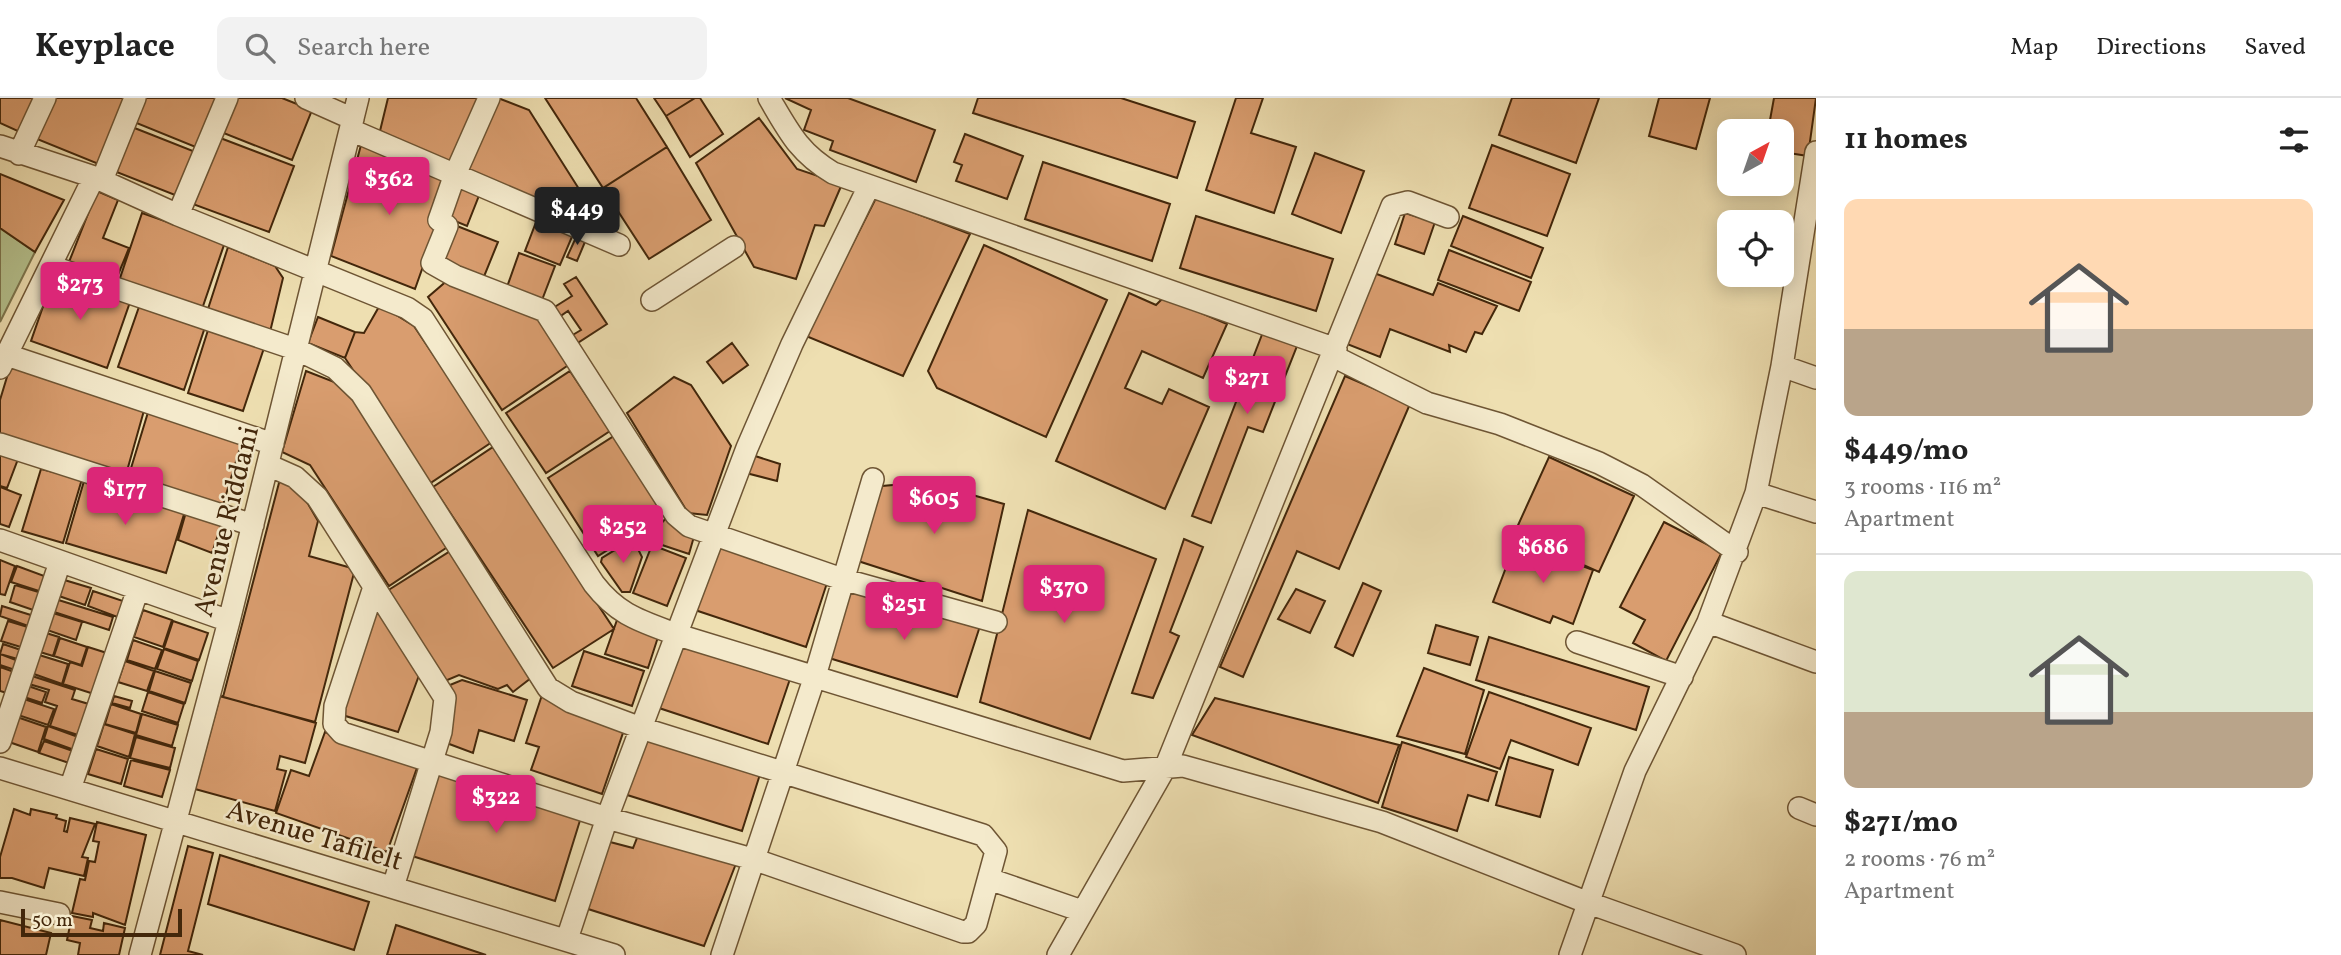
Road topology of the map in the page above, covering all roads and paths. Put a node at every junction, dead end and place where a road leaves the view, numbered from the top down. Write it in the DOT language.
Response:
graph roads {
  1 [pos="45,98"];
  2 [pos="135,98"];
  3 [pos="228,98"];
  4 [pos="306,98"];
  5 [pos="489,98"];
  6 [pos="769,98"];
  7 [pos="354,115"];
  8 [pos="10,150"];
  9 [pos="1816,152"];
  10 [pos="454,177"];
  11 [pos="98,178"];
  12 [pos="869,186"];
  13 [pos="178,215"];
  14 [pos="1448,217"];
  15 [pos="619,245"];
  16 [pos="734,247"];
  17 [pos="52,267"];
  18 [pos="317,270"];
  19 [pos="652,300"];
  20 [pos="298,350"];
  21 [pos="1335,352"];
  22 [pos="3,362"];
  23 [pos="1782,366"];
  24 [pos="1816,378"];
  25 [pos="0,444"];
  26 [pos="271,454"];
  27 [pos="873,479"];
  28 [pos="1756,493"];
  29 [pos="1816,512"];
  30 [pos="253,525"];
  31 [pos="714,537"];
  32 [pos="0,540"];
  33 [pos="1737,552"];
  34 [pos="60,562"];
  35 [pos="842,579"];
  36 [pos="374,587"];
  37 [pos="138,589"];
  38 [pos="229,621"];
  39 [pos="996,622"];
  40 [pos="1708,622"];
  41 [pos="678,635"];
  42 [pos="1577,642"];
  43 [pos="1816,662"];
  44 [pos="815,676"];
  45 [pos="1682,677"];
  46 [pos="641,728"];
  47 [pos="0,742"];
  48 [pos="433,760"];
  49 [pos="1166,766"];
  50 [pos="0,768"];
  51 [pos="783,772"];
  52 [pos="70,789"];
  53 [pos="607,818"];
  54 [pos="176,821"];
  55 [pos="756,860"];
  56 [pos="989,879"];
  57 [pos="393,887"];
  58 [pos="0,902"];
  59 [pos="1587,902"];
  60 [pos="1082,911"];
  61 [pos="59,914"];
  62 [pos="567,939"];
  63 [pos="140,955"];
  64 [pos="614,955"];
  65 [pos="722,955"];
  66 [pos="1058,955"];
  67 [pos="1570,955"];
  68 [pos="1735,955"];
  1 -- 8 [label="street"];
  2 -- 11 [label="street"];
  3 -- 13 [label="street"];
  4 -- 7 [label="street"];
  5 -- 10 [label="street"];
  6 -- 12 [label="street"];
  7 -- 10 [label="street"];
  7 -- 18 [label="street, Avenue Riddani"];
  8 -- 11 [label="street"];
  9 -- 23 [label="street"];
  10 -- 15 [label="street"];
  10 -- 31 [label="street"];
  11 -- 13 [label="street"];
  11 -- 17 [label="street"];
  12 -- 21 [label="street"];
  12 -- 31 [label="street"];
  13 -- 18 [label="street"];
  14 -- 21 [label="street"];
  16 -- 19 [label="street"];
  17 -- 20 [label="street"];
  17 -- 22 [label="street"];
  18 -- 20 [label="street, Avenue Riddani"];
  18 -- 41 [label="street"];
  20 -- 26 [label="street, Avenue Riddani"];
  20 -- 46 [label="street"];
  21 -- 33 [label="street"];
  21 -- 49 [label="street"];
  22 -- 26 [label="street"];
  23 -- 24 [label="street"];
  23 -- 28 [label="street"];
  25 -- 30 [label="street"];
  26 -- 30 [label="street, Avenue Riddani"];
  26 -- 36 [label="street"];
  27 -- 35 [label="street"];
  28 -- 29 [label="street"];
  28 -- 33 [label="street"];
  30 -- 38 [label="street, Avenue Riddani"];
  31 -- 35 [label="street"];
  31 -- 41 [label="street"];
  32 -- 34 [label="street"];
  33 -- 40 [label="street"];
  34 -- 37 [label="street"];
  34 -- 47 [label="street"];
  35 -- 39 [label="street"];
  35 -- 44 [label="street"];
  36 -- 48 [label="street"];
  36 -- 48 [label="street"];
  37 -- 38 [label="street"];
  37 -- 52 [label="street"];
  38 -- 54 [label="street, Avenue Riddani"];
  40 -- 43 [label="street"];
  40 -- 45 [label="street"];
  41 -- 44 [label="street"];
  41 -- 46 [label="street"];
  42 -- 45 [label="street"];
  44 -- 49 [label="street"];
  44 -- 51 [label="street"];
  45 -- 59 [label="street"];
  46 -- 51 [label="street"];
  46 -- 53 [label="street"];
  48 -- 53 [label="street"];
  48 -- 57 [label="street"];
  49 -- 59 [label="street"];
  49 -- 60 [label="street"];
  50 -- 52 [label="street, Avenue Tafilelt"];
  51 -- 55 [label="street"];
  51 -- 56 [label="street"];
  52 -- 54 [label="street, Avenue Tafilelt"];
  53 -- 55 [label="street"];
  53 -- 62 [label="street"];
  54 -- 57 [label="street, Avenue Tafilelt"];
  54 -- 63 [label="street, Avenue Riddani"];
  55 -- 56 [label="street"];
  55 -- 65 [label="street"];
  56 -- 60 [label="street"];
  57 -- 62 [label="street, Avenue Tafilelt"];
  58 -- 61 [label="street"];
  59 -- 67 [label="street"];
  59 -- 68 [label="street"];
  60 -- 66 [label="street"];
  62 -- 64 [label="street, Avenue Tafilelt"];
}
